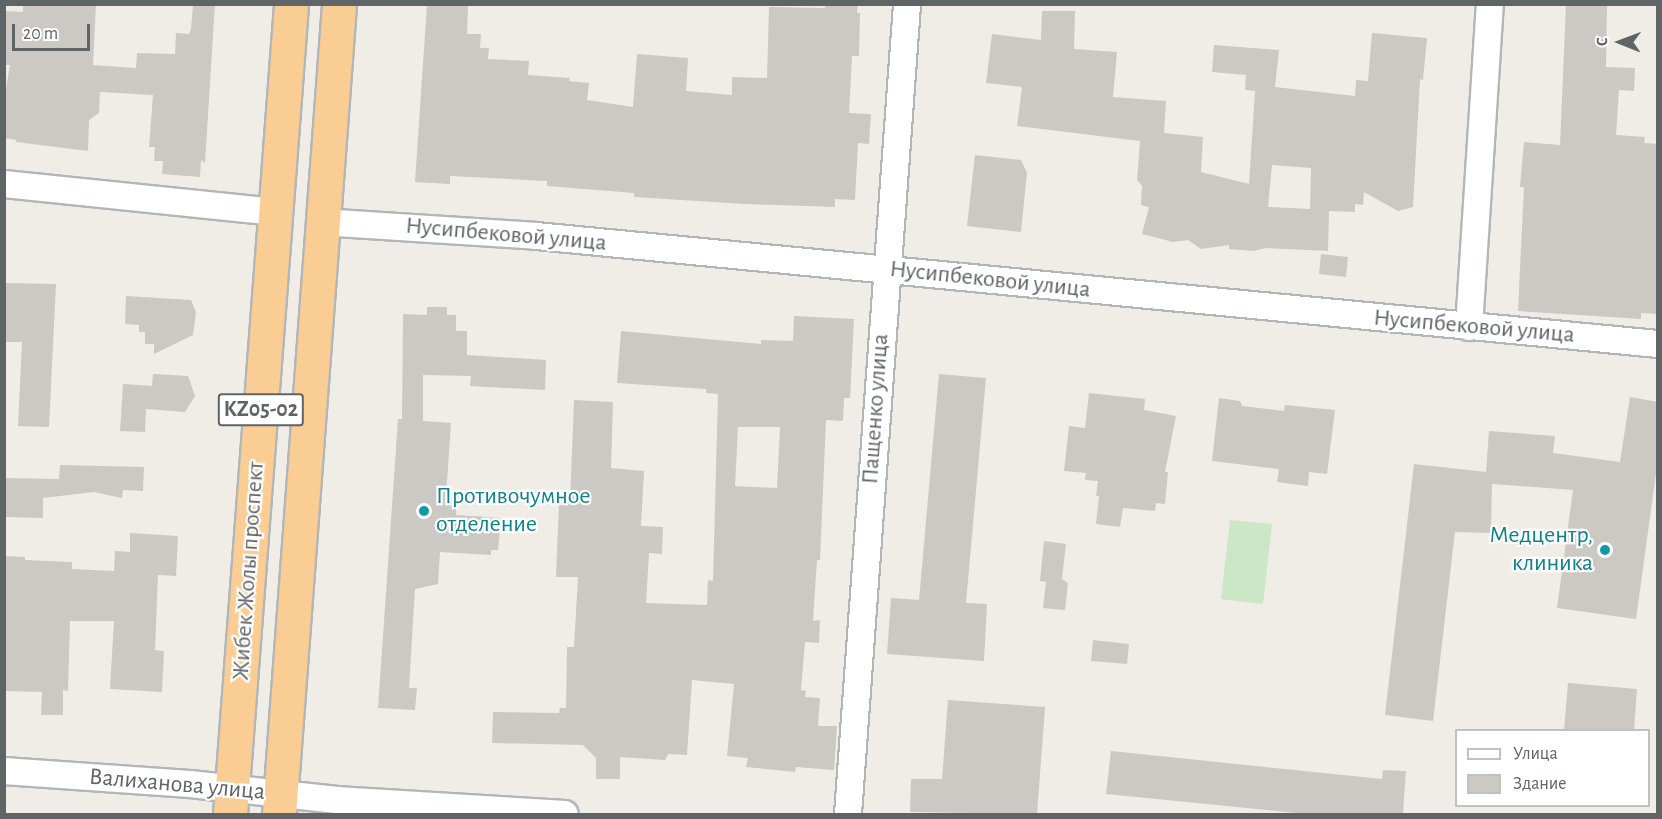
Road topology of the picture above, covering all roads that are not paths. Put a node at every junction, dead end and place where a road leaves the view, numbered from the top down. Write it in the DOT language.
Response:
graph roads {
  1 [pos="291,4"];
  2 [pos="339,4"];
  3 [pos="907,4"];
  4 [pos="1490,4"];
  5 [pos="4,184"];
  6 [pos="276,213"];
  7 [pos="322,222"];
  8 [pos="886,269"];
  9 [pos="1469,327"];
  10 [pos="1658,344"];
  11 [pos="4,771"];
  12 [pos="232,802"];
  13 [pos="280,804"];
  14 [pos="565,814"];
  15 [pos="848,814"];
  1 -- 6 [label="highway, Жибек Жолы проспект / KZ05-02"];
  2 -- 7 [label="highway, Жибек Жолы проспект / KZ05-02"];
  3 -- 8 [label="street, Пащенко улица"];
  4 -- 9 [label="street"];
  5 -- 6 [label="street"];
  6 -- 12 [label="highway, Жибек Жолы проспект / KZ05-02"];
  7 -- 8 [label="street, Нусипбековой улица"];
  7 -- 13 [label="highway, Жибек Жолы проспект / KZ05-02"];
  8 -- 9 [label="street, Нусипбековой улица"];
  8 -- 15 [label="street, Пащенко улица"];
  9 -- 10 [label="street, Нусипбековой улица"];
  11 -- 12 [label="street, Валиханова улица"];
  12 -- 13 [label="street, Валиханова улица"];
  13 -- 14 [label="street, Валиханова улица"];
}
